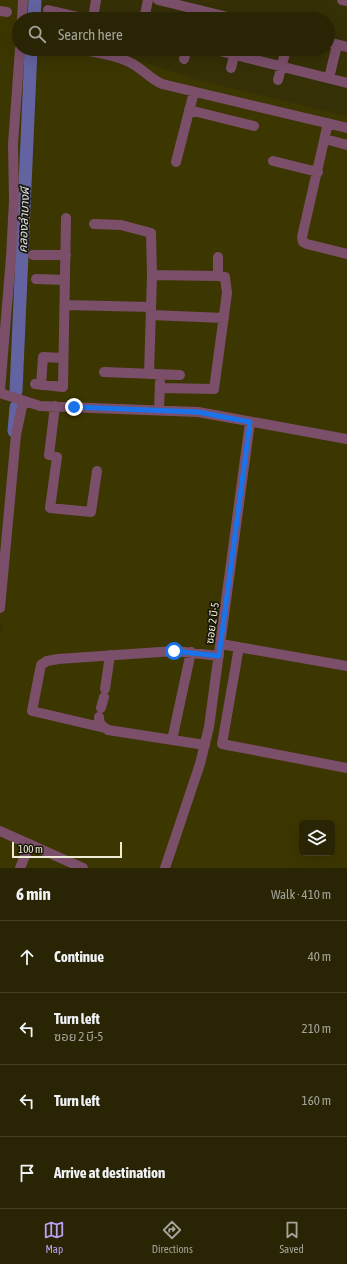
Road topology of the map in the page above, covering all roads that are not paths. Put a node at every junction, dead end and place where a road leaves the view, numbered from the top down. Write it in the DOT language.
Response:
graph roads {
  1 [pos="23,0"];
  2 [pos="96,0"];
  3 [pos="148,0"];
  4 [pos="158,0"];
  5 [pos="342,0"];
  6 [pos="347,1"];
  7 [pos="48,10"];
  8 [pos="22,12"];
  9 [pos="57,12"];
  10 [pos="94,12"];
  11 [pos="145,12"];
  12 [pos="207,12"];
  13 [pos="19,56"];
  14 [pos="107,56"];
  15 [pos="234,56"];
  16 [pos="248,56"];
  17 [pos="284,56"];
  18 [pos="334,56"];
  19 [pos="282,66"];
  20 [pos="231,68"];
  21 [pos="329,78"];
  22 [pos="278,80"];
  23 [pos="347,83"];
  24 [pos="194,92"];
  25 [pos="189,110"];
  26 [pos="328,123"];
  27 [pos="254,126"];
  28 [pos="347,128"];
  29 [pos="325,139"];
  30 [pos="347,144"];
  31 [pos="273,161"];
  32 [pos="176,162"];
  33 [pos="318,172"];
  34 [pos="66,218"];
  35 [pos="94,224"];
  36 [pos="33,254"];
  37 [pos="347,254"];
  38 [pos="66,255"];
  39 [pos="218,257"];
  40 [pos="152,275"];
  41 [pos="218,276"];
  42 [pos="36,279"];
  43 [pos="65,280"];
  44 [pos="65,305"];
  45 [pos="151,311"];
  46 [pos="224,318"];
  47 [pos="63,358"];
  48 [pos="104,372"];
  49 [pos="148,374"];
  50 [pos="160,375"];
  51 [pos="180,375"];
  52 [pos="160,388"];
  53 [pos="0,390"];
  54 [pos="0,393"];
  55 [pos="23,402"];
  56 [pos="55,406"];
  57 [pos="159,410"];
  58 [pos="250,422"];
  59 [pos="347,439"];
  60 [pos="97,471"];
  61 [pos="0,608"];
  62 [pos="221,644"];
  63 [pos="239,647"];
  64 [pos="191,652"];
  65 [pos="110,655"];
  66 [pos="219,656"];
  67 [pos="347,666"];
  68 [pos="105,728"];
  69 [pos="172,740"];
  70 [pos="205,745"];
  71 [pos="347,768"];
  72 [pos="0,831"];
  73 [pos="30,844"];
  74 [pos="20,868"];
  75 [pos="83,868"];
  76 [pos="165,868"];
  1 -- 8 [label="street"];
  2 -- 10 [label="street"];
  3 -- 11 [label="street"];
  4 -- 12 [label="street"];
  5 -- 6 [label="street"];
  7 -- 9 [label="street"];
  13 -- 53 [label="street"];
  14 -- 24 [label="street"];
  15 -- 20 [label="street"];
  16 -- 19 [label="street"];
  17 -- 19 [label="street"];
  18 -- 21 [label="street"];
  19 -- 21 [label="street"];
  19 -- 22 [label="street"];
  21 -- 23 [label="street"];
  24 -- 25 [label="street"];
  24 -- 26 [label="street"];
  25 -- 27 [label="street"];
  25 -- 32 [label="street"];
  26 -- 28 [label="street"];
  26 -- 29 [label="street"];
  29 -- 30 [label="street"];
  29 -- 33 [label="street"];
  31 -- 33 [label="street"];
  33 -- 37 [label="street"];
  34 -- 38 [label="street"];
  35 -- 40 [label="street"];
  36 -- 38 [label="street"];
  38 -- 43 [label="street"];
  39 -- 41 [label="street"];
  40 -- 41 [label="street"];
  40 -- 45 [label="street"];
  41 -- 46 [label="street"];
  42 -- 43 [label="street"];
  43 -- 44 [label="street"];
  44 -- 45 [label="street"];
  44 -- 47 [label="street"];
  45 -- 46 [label="street"];
  45 -- 49 [label="street"];
  46 -- 52 [label="street"];
  47 -- 47 [label="street"];
  48 -- 49 [label="street"];
  49 -- 50 [label="street"];
  50 -- 51 [label="street"];
  50 -- 52 [label="street"];
  52 -- 57 [label="street"];
  54 -- 55 [label="street"];
  55 -- 56 [label="street"];
  55 -- 61 [label="street"];
  56 -- 57 [label="street"];
  56 -- 60 [label="street"];
  57 -- 58 [label="street"];
  58 -- 59 [label="street"];
  58 -- 62 [label="street, ซอย 2 บี-5"];
  62 -- 63 [label="street"];
  62 -- 66 [label="street, ซอย 2 บี-5"];
  63 -- 67 [label="street"];
  63 -- 71 [label="street"];
  64 -- 65 [label="street"];
  64 -- 66 [label="street"];
  64 -- 69 [label="street"];
  65 -- 68 [label="street"];
  65 -- 68 [label="street"];
  66 -- 70 [label="street, ซอย 2 บี-5"];
  68 -- 69 [label="street"];
  69 -- 70 [label="street"];
  70 -- 76 [label="street, ซอย 2 บี-5"];
  72 -- 73 [label="street"];
  73 -- 74 [label="street"];
  73 -- 75 [label="street"];
}
